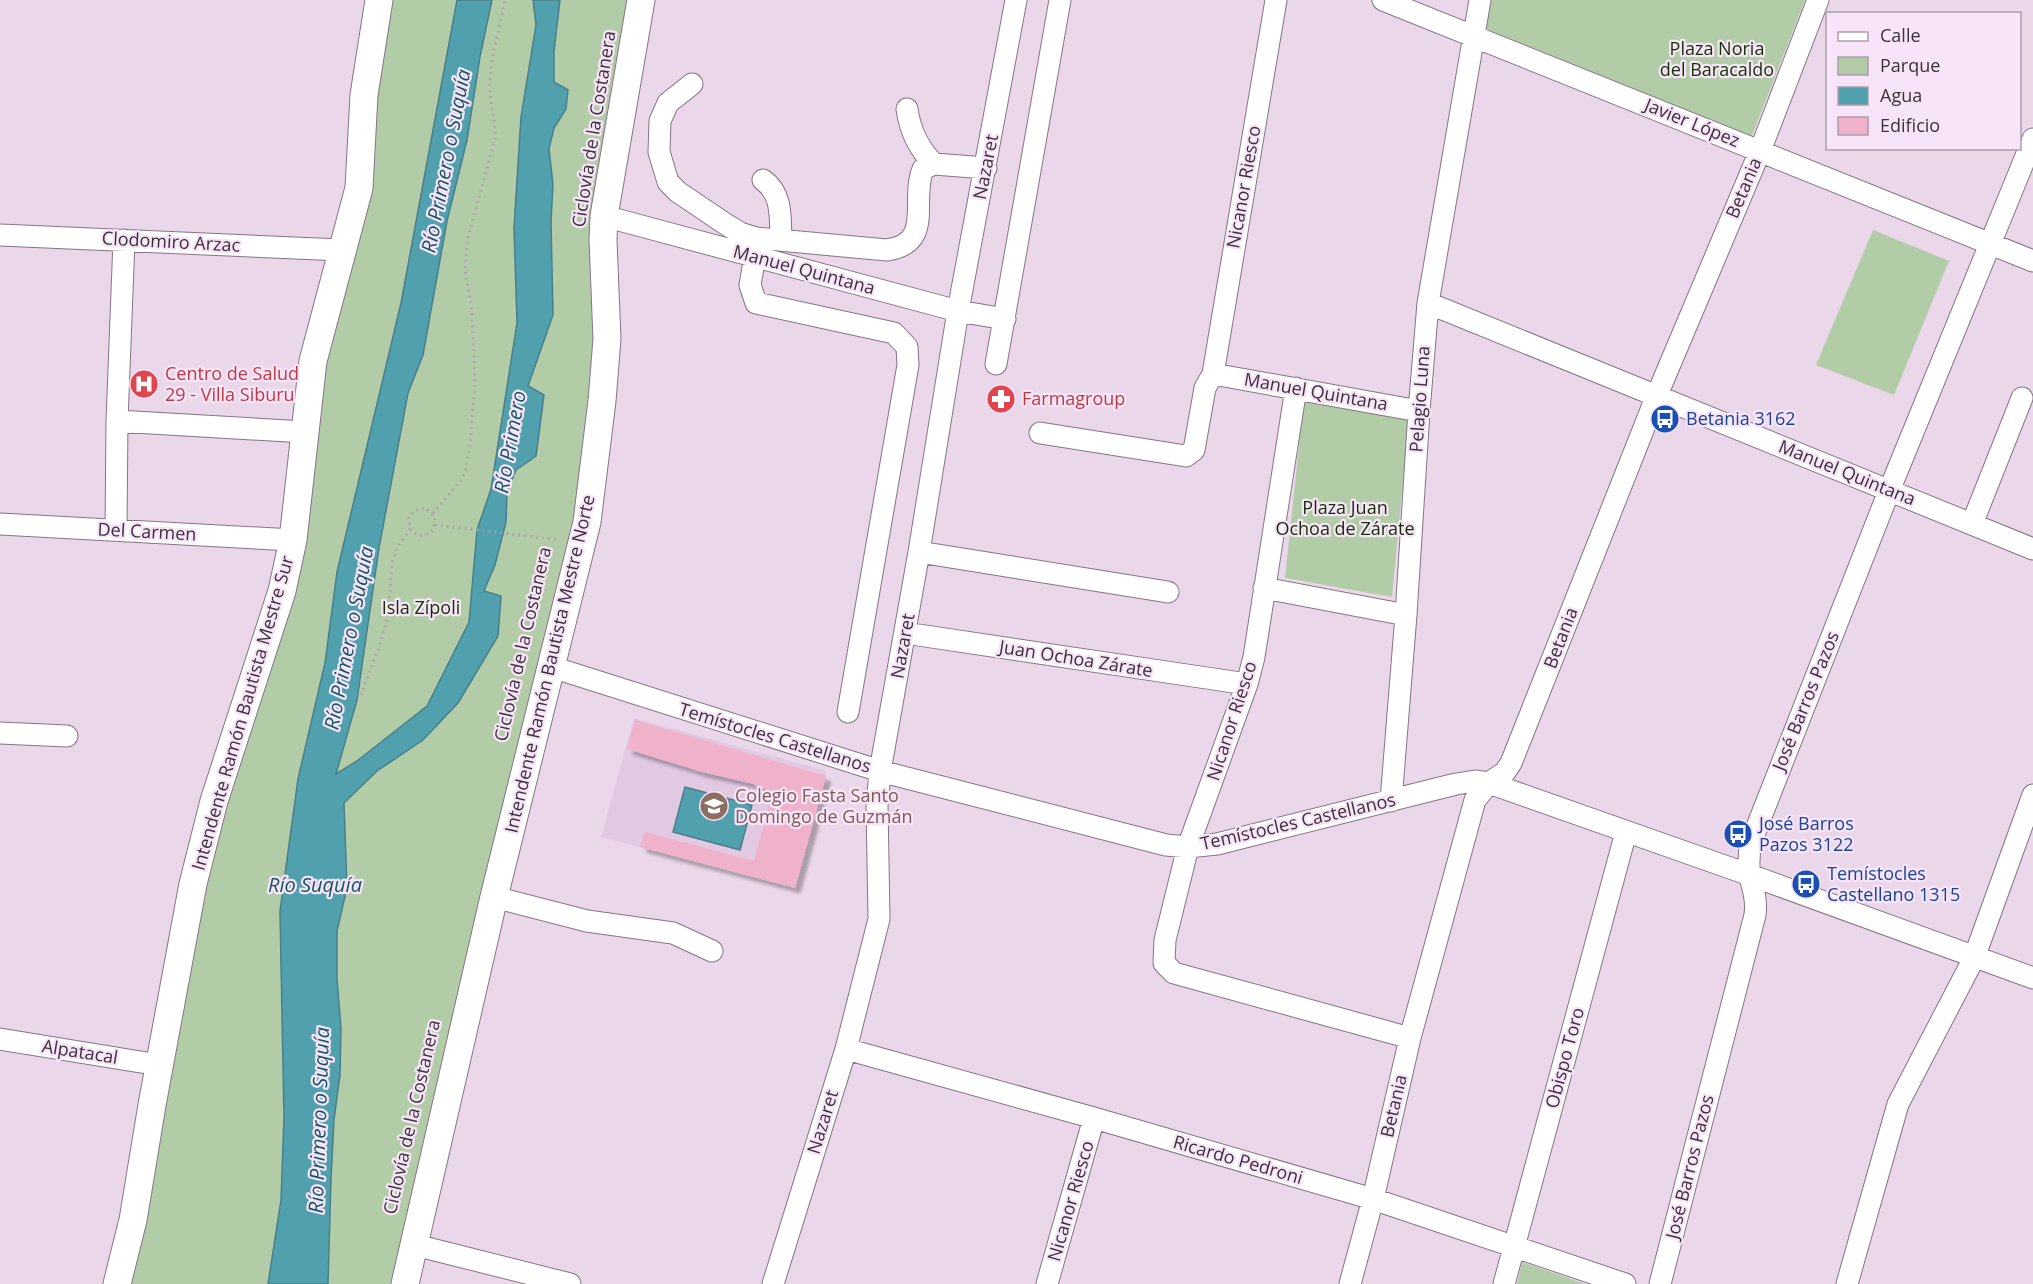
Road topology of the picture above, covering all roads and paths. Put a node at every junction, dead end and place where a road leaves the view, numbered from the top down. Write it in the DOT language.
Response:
graph roads {
  1 [pos="379,0"];
  2 [pos="505,0"];
  3 [pos="642,0"];
  4 [pos="1016,0"];
  5 [pos="1060,0"];
  6 [pos="1276,0"];
  7 [pos="1383,0"];
  8 [pos="1480,0"];
  9 [pos="1818,0"];
  10 [pos="1473,36"];
  11 [pos="692,84"];
  12 [pos="907,109"];
  13 [pos="2033,139"];
  14 [pos="1760,151"];
  15 [pos="934,164"];
  16 [pos="986,168"];
  17 [pos="763,180"];
  18 [pos="604,216"];
  19 [pos="0,235"];
  20 [pos="124,240"];
  21 [pos="781,240"];
  22 [pos="1992,244"];
  23 [pos="342,250"];
  24 [pos="756,256"];
  25 [pos="2033,261"];
  26 [pos="1428,303"];
  27 [pos="958,311"];
  28 [pos="1005,319"];
  29 [pos="996,364"];
  30 [pos="1213,374"];
  31 [pos="1296,388"];
  32 [pos="1657,394"];
  33 [pos="2022,398"];
  34 [pos="1419,411"];
  35 [pos="117,421"];
  36 [pos="305,432"];
  37 [pos="1040,433"];
  38 [pos="1889,490"];
  39 [pos="432,513"];
  40 [pos="0,524"];
  41 [pos="1972,524"];
  42 [pos="435,525"];
  43 [pos="116,530"];
  44 [pos="411,530"];
  45 [pos="551,537"];
  46 [pos="293,540"];
  47 [pos="561,540"];
  48 [pos="560,549"];
  49 [pos="2033,549"];
  50 [pos="920,552"];
  51 [pos="1264,588"];
  52 [pos="1168,592"];
  53 [pos="1406,615"];
  54 [pos="905,633"];
  55 [pos="552,667"];
  56 [pos="1247,684"];
  57 [pos="361,695"];
  58 [pos="848,712"];
  59 [pos="0,733"];
  60 [pos="67,736"];
  61 [pos="880,771"];
  62 [pos="1489,783"];
  63 [pos="2033,795"];
  64 [pos="1391,801"];
  65 [pos="1626,832"];
  66 [pos="1188,847"];
  67 [pos="1750,875"];
  68 [pos="494,897"];
  69 [pos="712,951"];
  70 [pos="1974,958"];
  71 [pos="2033,978"];
  72 [pos="1410,1038"];
  73 [pos="0,1039"];
  74 [pos="846,1049"];
  75 [pos="159,1065"];
  76 [pos="1094,1118"];
  77 [pos="1373,1199"];
  78 [pos="415,1245"];
  79 [pos="1514,1246"];
  80 [pos="117,1284"];
  81 [pos="405,1284"];
  82 [pos="570,1284"];
  83 [pos="773,1284"];
  84 [pos="1047,1284"];
  85 [pos="1350,1284"];
  86 [pos="1504,1284"];
  87 [pos="1625,1284"];
  88 [pos="1660,1284"];
  89 [pos="1847,1284"];
  1 -- 23 [label="main road, Intendente Ramón Bautista Mestre Sur"];
  2 -- 39 [label="path"];
  3 -- 18 [label="main road, Intendente Ramón Bautista Mestre Norte"];
  4 -- 16 [label="street, Nazaret"];
  5 -- 28 [label="street"];
  6 -- 30 [label="street, Nicanor Riesco"];
  7 -- 10 [label="street, Javier López"];
  8 -- 10 [label="street, Pelagio Luna"];
  9 -- 14 [label="street, Betania"];
  10 -- 14 [label="street, Javier López"];
  10 -- 26 [label="street, Pelagio Luna"];
  11 -- 21 [label="street"];
  12 -- 15 [label="street"];
  13 -- 22 [label="street, José Barros Pazos"];
  14 -- 22 [label="street, Javier López"];
  14 -- 32 [label="street, Betania"];
  15 -- 16 [label="street"];
  15 -- 21 [label="street"];
  16 -- 27 [label="street, Nazaret"];
  17 -- 21 [label="street"];
  18 -- 24 [label="street, Manuel Quintana"];
  18 -- 55 [label="main road, Intendente Ramón Bautista Mestre Norte"];
  19 -- 20 [label="street, Clodomiro Arzac"];
  20 -- 23 [label="street, Clodomiro Arzac"];
  20 -- 35 [label="street"];
  22 -- 25 [label="street, Javier López"];
  22 -- 38 [label="street, José Barros Pazos"];
  23 -- 36 [label="main road, Intendente Ramón Bautista Mestre Sur"];
  24 -- 27 [label="street, Manuel Quintana"];
  24 -- 58 [label="street"];
  26 -- 32 [label="street, Manuel Quintana"];
  26 -- 34 [label="street, Pelagio Luna"];
  27 -- 28 [label="street, Manuel Quintana"];
  27 -- 50 [label="street, Nazaret"];
  28 -- 29 [label="street"];
  30 -- 31 [label="street, Manuel Quintana"];
  30 -- 37 [label="street, Nicanor Riesco"];
  31 -- 34 [label="street, Manuel Quintana"];
  31 -- 51 [label="street, Nicanor Riesco"];
  32 -- 38 [label="street, Manuel Quintana"];
  32 -- 62 [label="street, Betania"];
  33 -- 41 [label="street"];
  34 -- 53 [label="street, Pelagio Luna"];
  35 -- 36 [label="street"];
  35 -- 43 [label="street"];
  36 -- 46 [label="main road, Intendente Ramón Bautista Mestre Sur"];
  38 -- 41 [label="street, Manuel Quintana"];
  38 -- 67 [label="street, José Barros Pazos"];
  39 -- 42 [label="path"];
  39 -- 44 [label="path"];
  40 -- 43 [label="street, Del Carmen"];
  41 -- 49 [label="street, Manuel Quintana"];
  42 -- 44 [label="path"];
  42 -- 45 [label="path"];
  43 -- 46 [label="street, Del Carmen"];
  44 -- 57 [label="path"];
  46 -- 75 [label="main road, Intendente Ramón Bautista Mestre Sur"];
  47 -- 48 [label="path, Ciclovía de la Costanera"];
  50 -- 52 [label="street"];
  50 -- 54 [label="street, Nazaret"];
  51 -- 53 [label="street"];
  51 -- 56 [label="street, Nicanor Riesco"];
  53 -- 64 [label="street, Pelagio Luna"];
  54 -- 56 [label="street, Juan Ochoa Zárate"];
  54 -- 61 [label="street, Nazaret"];
  55 -- 61 [label="street, Temístocles Castellanos"];
  55 -- 68 [label="main road, Intendente Ramón Bautista Mestre Norte"];
  56 -- 66 [label="street, Nicanor Riesco"];
  59 -- 60 [label="street"];
  61 -- 66 [label="street, Temístocles Castellanos"];
  61 -- 74 [label="street, Nazaret"];
  62 -- 64 [label="street, Temístocles Castellanos"];
  62 -- 65 [label="street, Temístocles Castellanos"];
  62 -- 72 [label="street, Betania"];
  63 -- 70 [label="street"];
  64 -- 66 [label="street, Temístocles Castellanos"];
  65 -- 67 [label="street, Temístocles Castellanos"];
  65 -- 79 [label="street, Obispo Toro"];
  66 -- 72 [label="street, Nicanor Riesco"];
  67 -- 70 [label="street, Temístocles Castellanos"];
  67 -- 88 [label="street, José Barros Pazos"];
  68 -- 69 [label="street"];
  68 -- 78 [label="main road, Intendente Ramón Bautista Mestre Norte"];
  70 -- 71 [label="street, Temístocles Castellanos"];
  70 -- 89 [label="street"];
  72 -- 77 [label="street, Betania"];
  73 -- 75 [label="street, Alpatacal"];
  74 -- 76 [label="street, Ricardo Pedroni"];
  74 -- 83 [label="street, Nazaret"];
  75 -- 80 [label="main road, Intendente Ramón Bautista Mestre Sur"];
  76 -- 77 [label="street, Ricardo Pedroni"];
  76 -- 84 [label="street, Nicanor Riesco"];
  77 -- 79 [label="street, Ricardo Pedroni"];
  77 -- 85 [label="street, Betania"];
  78 -- 81 [label="main road, Intendente Ramón Bautista Mestre Norte"];
  78 -- 82 [label="street"];
  79 -- 86 [label="street, Obispo Toro"];
  79 -- 87 [label="street, Ricardo Pedroni"];
}
